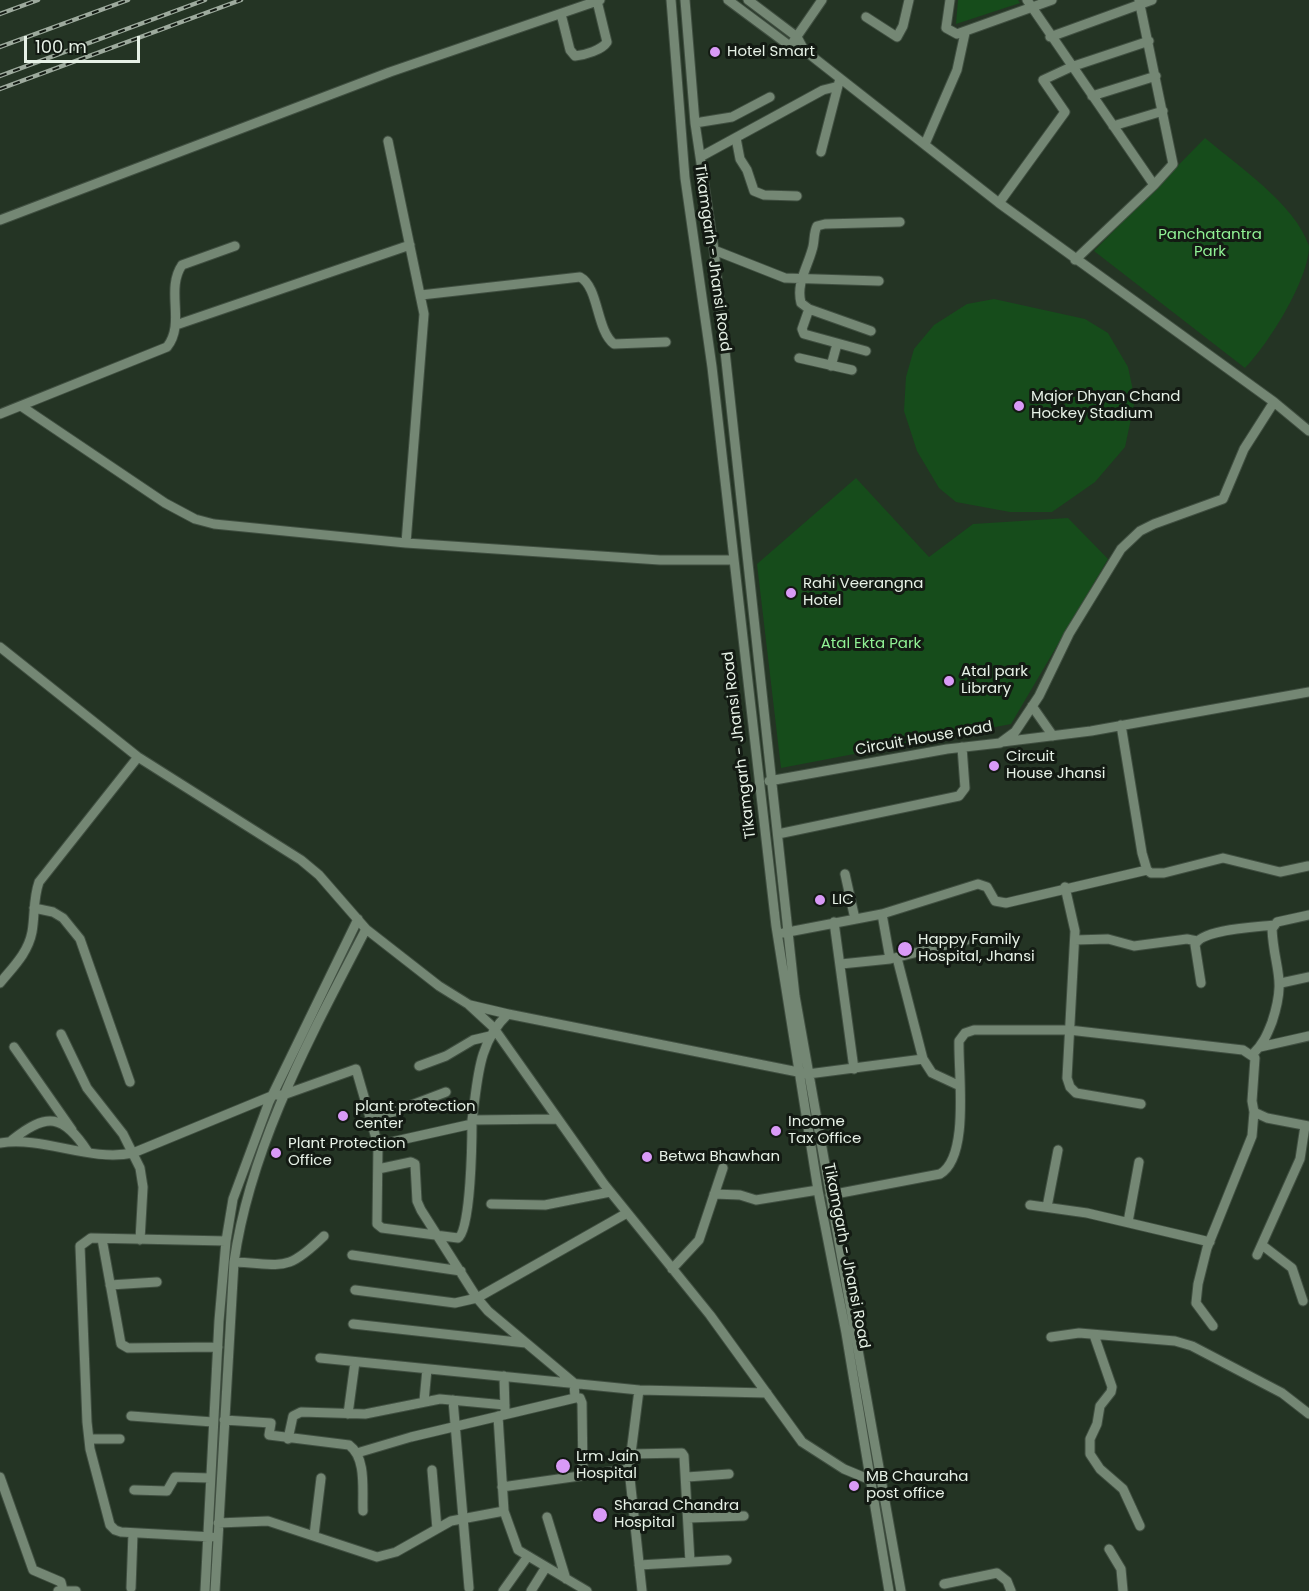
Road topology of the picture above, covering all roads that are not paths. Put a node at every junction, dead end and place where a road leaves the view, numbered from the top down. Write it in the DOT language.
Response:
graph roads {
  1 [pos="671,0"];
  2 [pos="685,0"];
  3 [pos="728,0"];
  4 [pos="748,0"];
  5 [pos="822,0"];
  6 [pos="909,0"];
  7 [pos="950,0"];
  8 [pos="1052,0"];
  9 [pos="1152,0"];
  10 [pos="598,1"];
  11 [pos="1140,2"];
  12 [pos="1029,4"];
  13 [pos="561,14"];
  14 [pos="866,17"];
  15 [pos="965,33"];
  16 [pos="797,37"];
  17 [pos="1050,37"];
  18 [pos="1149,41"];
  19 [pos="790,46"];
  20 [pos="804,50"];
  21 [pos="1071,67"];
  22 [pos="1156,76"];
  23 [pos="842,78"];
  24 [pos="835,87"];
  25 [pos="1092,96"];
  26 [pos="770,97"];
  27 [pos="1163,111"];
  28 [pos="695,123"];
  29 [pos="1113,126"];
  30 [pos="736,138"];
  31 [pos="388,141"];
  32 [pos="925,144"];
  33 [pos="821,152"];
  34 [pos="702,156"];
  35 [pos="1154,185"];
  36 [pos="797,196"];
  37 [pos="999,203"];
  38 [pos="0,220"];
  39 [pos="900,222"];
  40 [pos="410,245"];
  41 [pos="235,246"];
  42 [pos="714,250"];
  43 [pos="1075,260"];
  44 [pos="802,279"];
  45 [pos="879,281"];
  46 [pos="421,295"];
  47 [pos="809,309"];
  48 [pos="176,325"];
  49 [pos="871,331"];
  50 [pos="666,342"];
  51 [pos="837,344"];
  52 [pos="866,351"];
  53 [pos="799,358"];
  54 [pos="831,366"];
  55 [pos="852,370"];
  56 [pos="1274,402"];
  57 [pos="21,406"];
  58 [pos="0,414"];
  59 [pos="1309,431"];
  60 [pos="739,490"];
  61 [pos="725,492"];
  62 [pos="406,543"];
  63 [pos="734,560"];
  64 [pos="0,647"];
  65 [pos="1309,692"];
  66 [pos="1032,706"];
  67 [pos="1121,725"];
  68 [pos="1053,736"];
  69 [pos="1000,742"];
  70 [pos="962,747"];
  71 [pos="138,757"];
  72 [pos="772,780"];
  73 [pos="758,783"];
  74 [pos="778,834"];
  75 [pos="1308,866"];
  76 [pos="1147,870"];
  77 [pos="845,874"];
  78 [pos="1065,887"];
  79 [pos="34,908"];
  80 [pos="882,914"];
  81 [pos="1309,915"];
  82 [pos="358,919"];
  83 [pos="855,919"];
  84 [pos="834,922"];
  85 [pos="1274,925"];
  86 [pos="366,929"];
  87 [pos="788,932"];
  88 [pos="777,935"];
  89 [pos="978,937"];
  90 [pos="1075,940"];
  91 [pos="1197,941"];
  92 [pos="894,958"];
  93 [pos="841,964"];
  94 [pos="1309,977"];
  95 [pos="0,983"];
  96 [pos="1201,983"];
  97 [pos="1281,983"];
  98 [pos="468,1004"];
  99 [pos="508,1014"];
  100 [pos="1070,1030"];
  101 [pos="491,1032"];
  102 [pos="61,1034"];
  103 [pos="1309,1036"];
  104 [pos="14,1047"];
  105 [pos="1256,1051"];
  106 [pos="923,1059"];
  107 [pos="419,1066"];
  108 [pos="854,1069"];
  109 [pos="803,1074"];
  110 [pos="130,1082"];
  111 [pos="960,1086"];
  112 [pos="446,1092"];
  113 [pos="279,1095"];
  114 [pos="1142,1104"];
  115 [pos="1254,1112"];
  116 [pos="372,1119"];
  117 [pos="557,1119"];
  118 [pos="472,1122"];
  119 [pos="1307,1126"];
  120 [pos="72,1130"];
  121 [pos="10,1141"];
  122 [pos="0,1143"];
  123 [pos="378,1145"];
  124 [pos="1058,1150"];
  125 [pos="88,1152"];
  126 [pos="133,1153"];
  127 [pos="1139,1162"];
  128 [pos="723,1168"];
  129 [pos="378,1169"];
  130 [pos="818,1190"];
  131 [pos="610,1192"];
  132 [pos="714,1194"];
  133 [pos="830,1195"];
  134 [pos="491,1204"];
  135 [pos="1030,1205"];
  136 [pos="1047,1207"];
  137 [pos="627,1213"];
  138 [pos="834,1215"];
  139 [pos="823,1218"];
  140 [pos="1128,1222"];
  141 [pos="436,1234"];
  142 [pos="324,1236"];
  143 [pos="102,1239"];
  144 [pos="140,1240"];
  145 [pos="226,1241"];
  146 [pos="1210,1242"];
  147 [pos="1262,1245"];
  148 [pos="352,1255"];
  149 [pos="1257,1255"];
  150 [pos="234,1262"];
  151 [pos="672,1269"];
  152 [pos="461,1271"];
  153 [pos="157,1282"];
  154 [pos="110,1286"];
  155 [pos="355,1290"];
  156 [pos="477,1298"];
  157 [pos="1303,1301"];
  158 [pos="219,1321"];
  159 [pos="231,1321"];
  160 [pos="353,1324"];
  161 [pos="1213,1326"];
  162 [pos="1094,1335"];
  163 [pos="1051,1337"];
  164 [pos="526,1343"];
  165 [pos="218,1347"];
  166 [pos="320,1358"];
  167 [pos="355,1362"];
  168 [pos="427,1369"];
  169 [pos="863,1369"];
  170 [pos="852,1371"];
  171 [pos="504,1376"];
  172 [pos="574,1383"];
  173 [pos="639,1390"];
  174 [pos="767,1393"];
  175 [pos="575,1398"];
  176 [pos="453,1400"];
  177 [pos="424,1401"];
  178 [pos="214,1404"];
  179 [pos="225,1405"];
  180 [pos="503,1412"];
  181 [pos="1309,1413"];
  182 [pos="348,1414"];
  183 [pos="131,1416"];
  184 [pos="224,1420"];
  185 [pos="213,1422"];
  186 [pos="455,1426"];
  187 [pos="89,1439"];
  188 [pos="120,1439"];
  189 [pos="288,1439"];
  190 [pos="357,1453"];
  191 [pos="631,1454"];
  192 [pos="629,1469"];
  193 [pos="432,1470"];
  194 [pos="729,1474"];
  195 [pos="584,1475"];
  196 [pos="0,1477"];
  197 [pos="687,1477"];
  198 [pos="210,1478"];
  199 [pos="321,1478"];
  200 [pos="875,1481"];
  201 [pos="502,1487"];
  202 [pos="134,1490"];
  203 [pos="363,1511"];
  204 [pos="504,1511"];
  205 [pos="744,1516"];
  206 [pos="547,1517"];
  207 [pos="463,1518"];
  208 [pos="688,1518"];
  209 [pos="219,1523"];
  210 [pos="1140,1526"];
  211 [pos="437,1529"];
  212 [pos="132,1533"];
  213 [pos="314,1535"];
  214 [pos="213,1537"];
  215 [pos="1108,1549"];
  216 [pos="528,1556"];
  217 [pos="727,1560"];
  218 [pos="690,1562"];
  219 [pos="639,1565"];
  220 [pos="546,1567"];
  221 [pos="566,1578"];
  222 [pos="944,1584"];
  223 [pos="131,1588"];
  224 [pos="469,1588"];
  225 [pos="61,1590"];
  226 [pos="76,1591"];
  227 [pos="205,1591"];
  228 [pos="215,1591"];
  229 [pos="503,1591"];
  230 [pos="531,1591"];
  231 [pos="587,1591"];
  232 [pos="642,1591"];
  233 [pos="889,1591"];
  234 [pos="901,1591"];
  235 [pos="1011,1591"];
  236 [pos="1123,1591"];
  1 -- 61 [label="street, Tikamgarh - Jhansi Road"];
  2 -- 28 [label="street, Tikamgarh - Jhansi Road"];
  3 -- 19 [label="street"];
  4 -- 16 [label="street"];
  5 -- 16 [label="street"];
  6 -- 14 [label="street"];
  7 -- 15 [label="street"];
  8 -- 12 [label="street"];
  9 -- 11 [label="street"];
  10 -- 13 [label="street"];
  10 -- 13 [label="street"];
  11 -- 17 [label="street"];
  11 -- 18 [label="street"];
  12 -- 15 [label="street"];
  12 -- 17 [label="street"];
  13 -- 38 [label="street"];
  15 -- 32 [label="street"];
  16 -- 19 [label="street"];
  16 -- 20 [label="street"];
  17 -- 21 [label="street"];
  18 -- 21 [label="street"];
  18 -- 22 [label="street"];
  19 -- 20 [label="street"];
  20 -- 23 [label="street"];
  21 -- 25 [label="street"];
  21 -- 37 [label="street"];
  22 -- 25 [label="street"];
  22 -- 27 [label="street"];
  23 -- 24 [label="street"];
  23 -- 32 [label="street"];
  24 -- 30 [label="street"];
  24 -- 33 [label="street"];
  25 -- 29 [label="street"];
  26 -- 28 [label="street"];
  27 -- 29 [label="street"];
  27 -- 35 [label="street"];
  28 -- 34 [label="street, Tikamgarh - Jhansi Road"];
  29 -- 35 [label="street"];
  30 -- 34 [label="street"];
  30 -- 36 [label="street"];
  31 -- 40 [label="street"];
  32 -- 37 [label="street"];
  34 -- 42 [label="street, Tikamgarh - Jhansi Road"];
  35 -- 43 [label="street"];
  37 -- 43 [label="street"];
  39 -- 44 [label="street"];
  40 -- 46 [label="street"];
  40 -- 48 [label="street"];
  41 -- 48 [label="street"];
  42 -- 44 [label="street"];
  42 -- 60 [label="street, Tikamgarh - Jhansi Road"];
  43 -- 56 [label="street"];
  44 -- 45 [label="street"];
  44 -- 47 [label="street"];
  46 -- 50 [label="street"];
  46 -- 62 [label="street"];
  47 -- 49 [label="street"];
  47 -- 51 [label="street"];
  48 -- 57 [label="street"];
  51 -- 52 [label="street"];
  51 -- 54 [label="street"];
  53 -- 54 [label="street"];
  54 -- 55 [label="street"];
  56 -- 59 [label="street"];
  56 -- 66 [label="street, Circuit House road"];
  57 -- 58 [label="street"];
  57 -- 62 [label="street"];
  60 -- 61 [label="street"];
  60 -- 72 [label="street, Tikamgarh - Jhansi Road"];
  61 -- 63 [label="street, Tikamgarh - Jhansi Road"];
  62 -- 63 [label="street"];
  63 -- 73 [label="street, Tikamgarh - Jhansi Road"];
  64 -- 71 [label="street"];
  65 -- 67 [label="street"];
  66 -- 68 [label="street"];
  66 -- 69 [label="street, Circuit House road"];
  67 -- 68 [label="street"];
  67 -- 76 [label="street"];
  68 -- 69 [label="street"];
  69 -- 70 [label="street, Circuit House road"];
  70 -- 72 [label="street, Circuit House road"];
  70 -- 74 [label="street"];
  71 -- 79 [label="street"];
  71 -- 82 [label="street"];
  72 -- 73 [label="street, Circuit House road"];
  72 -- 74 [label="street, Tikamgarh - Jhansi Road"];
  73 -- 88 [label="street, Tikamgarh - Jhansi Road"];
  74 -- 87 [label="street, Tikamgarh - Jhansi Road"];
  75 -- 76 [label="street"];
  76 -- 78 [label="street"];
  77 -- 83 [label="street"];
  78 -- 80 [label="street"];
  78 -- 90 [label="street"];
  79 -- 95 [label="street"];
  79 -- 110 [label="street"];
  80 -- 83 [label="street"];
  80 -- 92 [label="street"];
  81 -- 85 [label="street"];
  82 -- 86 [label="street"];
  82 -- 113 [label="street"];
  83 -- 84 [label="street"];
  84 -- 87 [label="street"];
  84 -- 93 [label="street"];
  85 -- 91 [label="street"];
  85 -- 97 [label="street"];
  86 -- 98 [label="street"];
  86 -- 113 [label="street"];
  87 -- 88 [label="street"];
  87 -- 109 [label="street, Tikamgarh - Jhansi Road"];
  88 -- 109 [label="street, Tikamgarh - Jhansi Road"];
  89 -- 92 [label="street"];
  90 -- 91 [label="street"];
  90 -- 100 [label="street"];
  91 -- 96 [label="street"];
  92 -- 93 [label="street"];
  92 -- 106 [label="street"];
  93 -- 108 [label="street"];
  94 -- 97 [label="street"];
  97 -- 105 [label="street"];
  98 -- 99 [label="street"];
  98 -- 101 [label="street"];
  99 -- 101 [label="street"];
  99 -- 109 [label="street"];
  100 -- 105 [label="street"];
  100 -- 111 [label="street"];
  100 -- 114 [label="street"];
  101 -- 107 [label="street"];
  101 -- 117 [label="street"];
  101 -- 118 [label="street"];
  102 -- 126 [label="street"];
  103 -- 105 [label="street"];
  104 -- 120 [label="street"];
  105 -- 115 [label="street"];
  106 -- 108 [label="street"];
  106 -- 111 [label="street"];
  108 -- 109 [label="street"];
  109 -- 130 [label="street, Tikamgarh - Jhansi Road"];
  109 -- 133 [label="street, Tikamgarh - Jhansi Road"];
  111 -- 133 [label="street"];
  112 -- 116 [label="street"];
  113 -- 116 [label="street"];
  113 -- 126 [label="street"];
  113 -- 145 [label="street"];
  113 -- 150 [label="street"];
  115 -- 119 [label="street"];
  115 -- 146 [label="street"];
  116 -- 123 [label="street"];
  117 -- 118 [label="street"];
  117 -- 131 [label="street"];
  118 -- 123 [label="street"];
  118 -- 141 [label="street"];
  119 -- 147 [label="street"];
  120 -- 121 [label="street"];
  120 -- 125 [label="street"];
  121 -- 122 [label="street"];
  121 -- 125 [label="street"];
  123 -- 129 [label="street"];
  124 -- 136 [label="street"];
  125 -- 126 [label="street"];
  126 -- 144 [label="street"];
  127 -- 140 [label="street"];
  128 -- 132 [label="street"];
  129 -- 141 [label="street"];
  129 -- 141 [label="street"];
  130 -- 132 [label="street"];
  130 -- 139 [label="street, Tikamgarh - Jhansi Road"];
  131 -- 134 [label="street"];
  131 -- 137 [label="street"];
  132 -- 151 [label="street"];
  133 -- 138 [label="street, Tikamgarh - Jhansi Road"];
  135 -- 136 [label="street"];
  136 -- 140 [label="street"];
  137 -- 151 [label="street"];
  137 -- 156 [label="street"];
  138 -- 139 [label="street"];
  138 -- 169 [label="street, Tikamgarh - Jhansi Road"];
  139 -- 170 [label="street, Tikamgarh - Jhansi Road"];
  140 -- 146 [label="street"];
  141 -- 152 [label="street"];
  142 -- 150 [label="street"];
  143 -- 144 [label="street"];
  143 -- 154 [label="street"];
  143 -- 187 [label="street"];
  144 -- 145 [label="street"];
  145 -- 158 [label="street"];
  146 -- 161 [label="street"];
  147 -- 149 [label="street"];
  147 -- 157 [label="street"];
  148 -- 152 [label="street"];
  150 -- 159 [label="street"];
  151 -- 174 [label="street"];
  152 -- 156 [label="street"];
  153 -- 154 [label="street"];
  154 -- 165 [label="street"];
  155 -- 156 [label="street"];
  156 -- 164 [label="street"];
  158 -- 159 [label="street"];
  158 -- 165 [label="street"];
  159 -- 179 [label="street"];
  160 -- 164 [label="street"];
  162 -- 163 [label="street"];
  162 -- 181 [label="street"];
  162 -- 210 [label="street"];
  164 -- 172 [label="street"];
  165 -- 178 [label="street"];
  166 -- 167 [label="street"];
  167 -- 168 [label="street"];
  167 -- 182 [label="street"];
  168 -- 171 [label="street"];
  168 -- 177 [label="street"];
  169 -- 170 [label="street"];
  169 -- 200 [label="street, Tikamgarh - Jhansi Road"];
  170 -- 200 [label="street, Tikamgarh - Jhansi Road"];
  171 -- 172 [label="street"];
  171 -- 180 [label="street"];
  172 -- 173 [label="street"];
  172 -- 175 [label="street"];
  173 -- 174 [label="street"];
  173 -- 191 [label="street"];
  174 -- 200 [label="street"];
  175 -- 180 [label="street"];
  175 -- 195 [label="street"];
  176 -- 177 [label="street"];
  176 -- 180 [label="street"];
  176 -- 186 [label="street"];
  177 -- 182 [label="street"];
  178 -- 179 [label="street"];
  178 -- 185 [label="street"];
  179 -- 184 [label="street"];
  180 -- 186 [label="street"];
  180 -- 201 [label="street"];
  182 -- 189 [label="street"];
  183 -- 185 [label="street"];
  184 -- 189 [label="street"];
  184 -- 209 [label="street"];
  185 -- 198 [label="street"];
  186 -- 190 [label="street"];
  186 -- 207 [label="street"];
  187 -- 188 [label="street"];
  187 -- 212 [label="street"];
  189 -- 190 [label="street"];
  190 -- 203 [label="street"];
  191 -- 192 [label="street"];
  191 -- 197 [label="street"];
  192 -- 195 [label="street"];
  192 -- 219 [label="street"];
  193 -- 211 [label="street"];
  194 -- 197 [label="street"];
  195 -- 201 [label="street"];
  196 -- 225 [label="street"];
  197 -- 208 [label="street"];
  198 -- 202 [label="street"];
  198 -- 214 [label="street"];
  199 -- 213 [label="street"];
  200 -- 233 [label="street"];
  200 -- 234 [label="street"];
  201 -- 204 [label="street"];
  204 -- 207 [label="street"];
  204 -- 216 [label="street"];
  205 -- 208 [label="street"];
  206 -- 221 [label="street"];
  207 -- 211 [label="street"];
  207 -- 224 [label="street"];
  208 -- 218 [label="street"];
  209 -- 213 [label="street"];
  209 -- 214 [label="street"];
  211 -- 213 [label="street"];
  212 -- 214 [label="street"];
  212 -- 223 [label="street"];
  214 -- 227 [label="street"];
  214 -- 228 [label="street"];
  215 -- 236 [label="street"];
  216 -- 220 [label="street"];
  216 -- 229 [label="street"];
  217 -- 218 [label="street"];
  218 -- 219 [label="street"];
  219 -- 232 [label="street"];
  220 -- 221 [label="street"];
  220 -- 230 [label="street"];
  221 -- 231 [label="street"];
  222 -- 235 [label="street"];
  225 -- 226 [label="street"];
}
